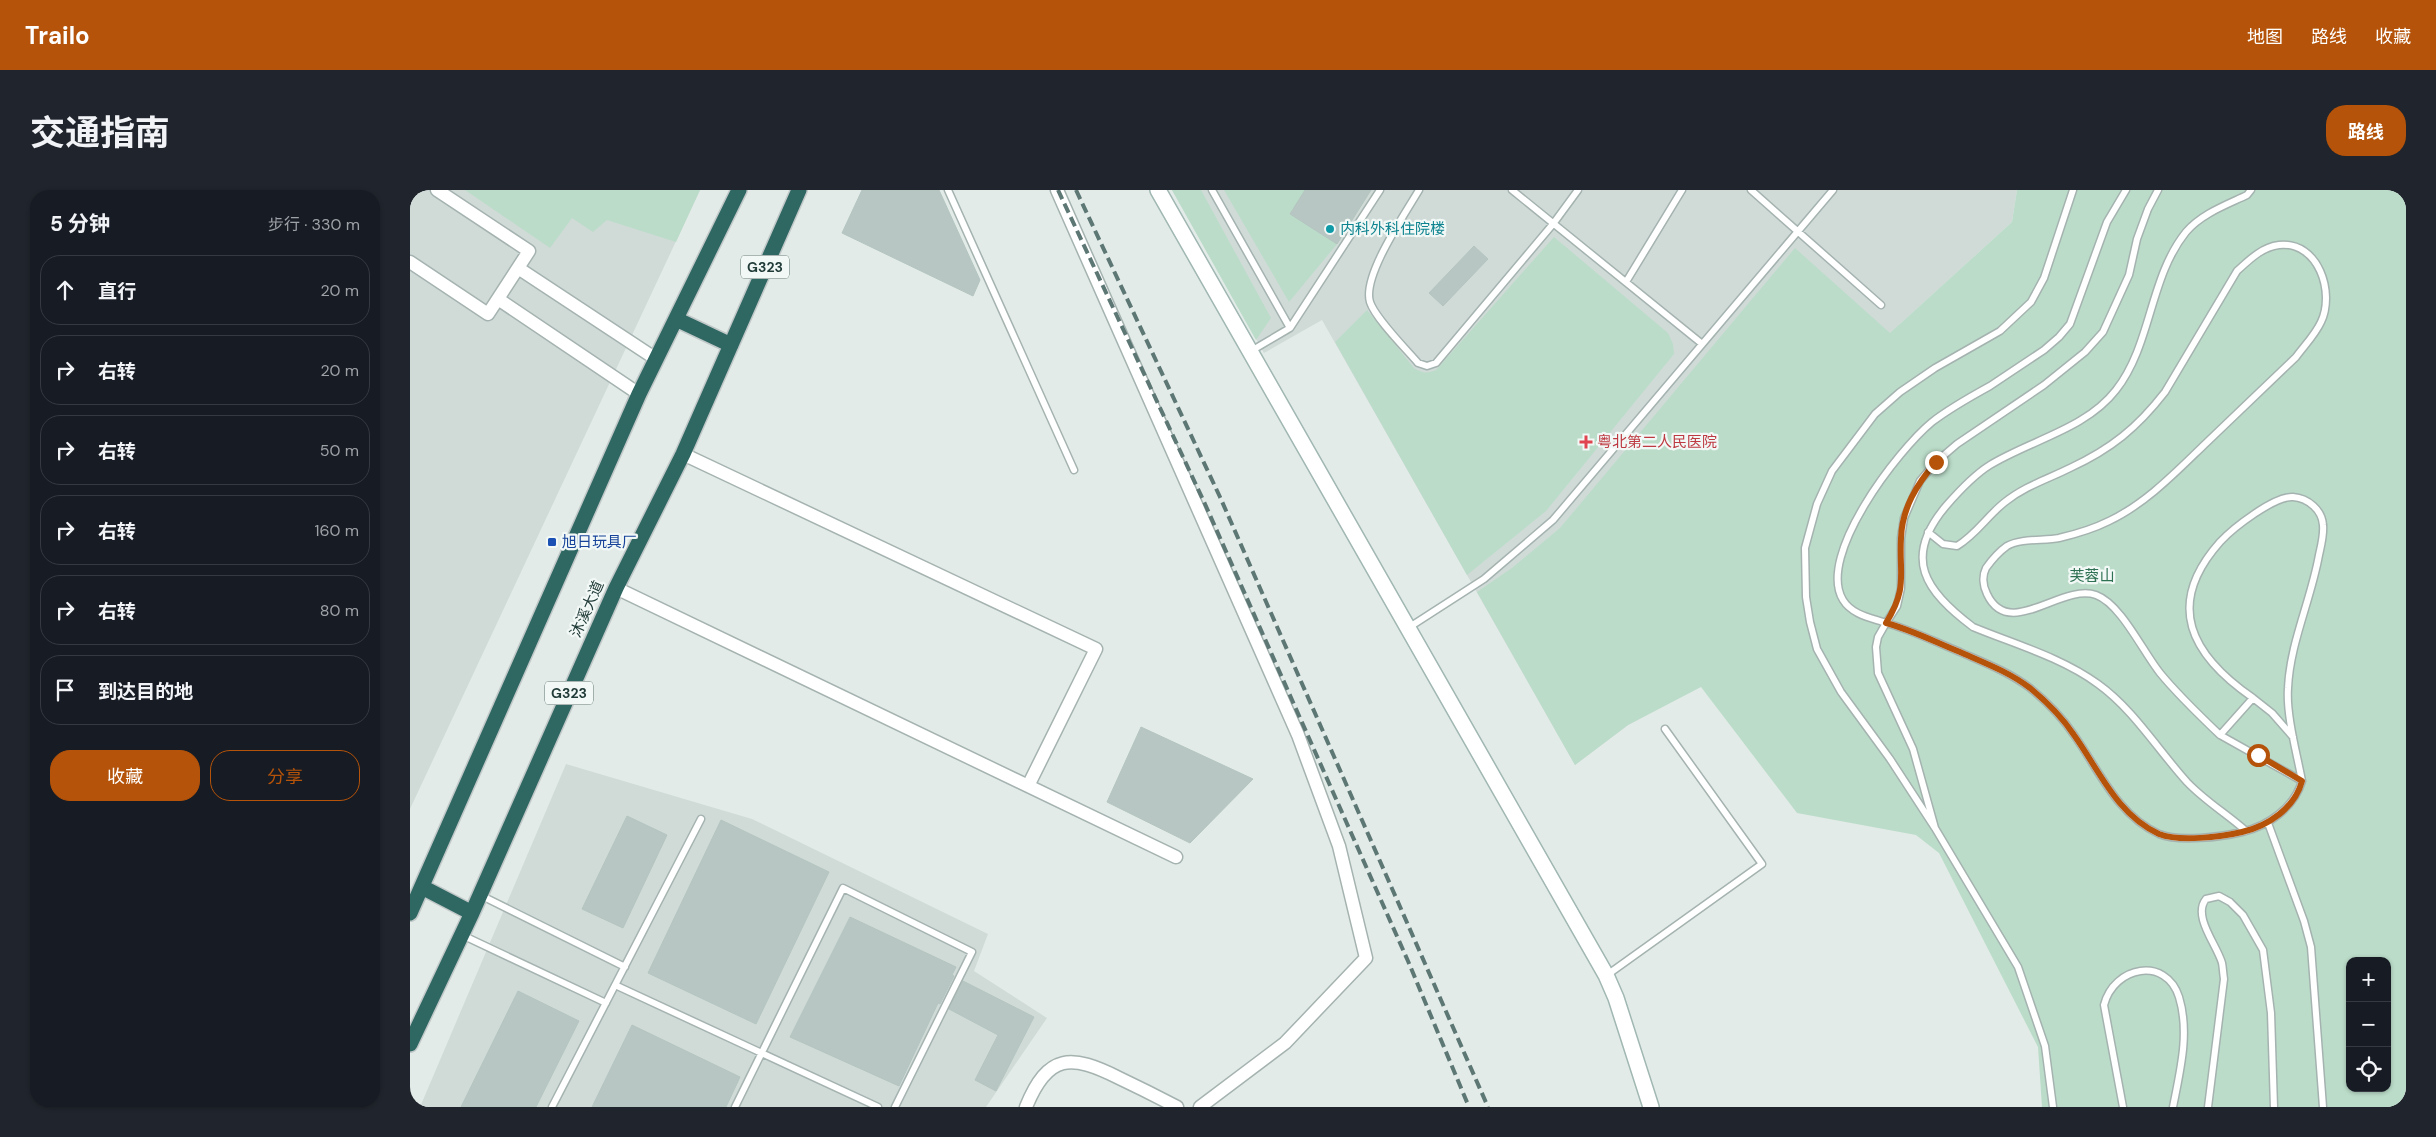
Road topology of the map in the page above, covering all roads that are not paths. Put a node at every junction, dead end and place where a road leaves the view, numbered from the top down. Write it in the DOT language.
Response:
graph roads {
  1 [pos="437,190"];
  2 [pos="739,190"];
  3 [pos="799,190"];
  4 [pos="948,190"];
  5 [pos="1057,190"];
  6 [pos="1158,190"];
  7 [pos="1212,190"];
  8 [pos="1380,190"];
  9 [pos="1419,190"];
  10 [pos="1512,190"];
  11 [pos="1578,190"];
  12 [pos="1682,190"];
  13 [pos="1750,190"];
  14 [pos="1833,190"];
  15 [pos="2073,190"];
  16 [pos="2126,190"];
  17 [pos="2158,190"];
  18 [pos="2250,190"];
  19 [pos="1553,224"];
  20 [pos="1797,229"];
  21 [pos="410,262"];
  22 [pos="518,268"];
  23 [pos="1626,282"];
  24 [pos="498,298"];
  25 [pos="1881,305"];
  26 [pos="676,319"];
  27 [pos="1290,328"];
  28 [pos="1701,343"];
  29 [pos="731,345"];
  30 [pos="1250,351"];
  31 [pos="656,359"];
  32 [pos="639,394"];
  33 [pos="683,454"];
  34 [pos="1074,470"];
  35 [pos="1928,532"];
  36 [pos="616,588"];
  37 [pos="1886,623"];
  38 [pos="1407,629"];
  39 [pos="2253,698"];
  40 [pos="1666,728"];
  41 [pos="2220,735"];
  42 [pos="2293,737"];
  43 [pos="2302,781"];
  44 [pos="1028,786"];
  45 [pos="701,819"];
  46 [pos="2268,823"];
  47 [pos="1936,828"];
  48 [pos="2246,831"];
  49 [pos="1176,856"];
  50 [pos="422,887"];
  51 [pos="479,895"];
  52 [pos="410,913"];
  53 [pos="472,913"];
  54 [pos="462,935"];
  55 [pos="624,968"];
  56 [pos="1606,975"];
  57 [pos="615,985"];
  58 [pos="606,1003"];
  59 [pos="410,1044"];
  60 [pos="761,1053"];
  61 [pos="552,1107"];
  62 [pos="734,1107"];
  63 [pos="878,1107"];
  64 [pos="895,1107"];
  65 [pos="1026,1107"];
  66 [pos="1177,1107"];
  67 [pos="1200,1107"];
  68 [pos="1651,1107"];
  69 [pos="2053,1107"];
  70 [pos="2123,1107"];
  71 [pos="2174,1107"];
  72 [pos="2208,1107"];
  73 [pos="2274,1107"];
  74 [pos="2323,1107"];
  1 -- 22 [label="street"];
  2 -- 26 [label="highway"];
  3 -- 29 [label="highway, 沐溪大道 / G323"];
  4 -- 34 [label="lane"];
  5 -- 67 [label="street"];
  6 -- 30 [label="main road"];
  7 -- 27 [label="lane"];
  8 -- 27 [label="lane"];
  9 -- 19 [label="lane"];
  10 -- 19 [label="lane"];
  11 -- 19 [label="lane"];
  12 -- 23 [label="lane"];
  13 -- 20 [label="lane"];
  14 -- 20 [label="lane"];
  15 -- 47 [label="lane"];
  16 -- 37 [label="lane"];
  17 -- 37 [label="lane"];
  18 -- 35 [label="lane"];
  19 -- 23 [label="lane"];
  20 -- 25 [label="lane"];
  20 -- 28 [label="lane"];
  21 -- 24 [label="street"];
  22 -- 24 [label="street"];
  22 -- 31 [label="street"];
  23 -- 28 [label="lane"];
  24 -- 32 [label="street"];
  26 -- 29 [label="highway"];
  26 -- 31 [label="highway"];
  27 -- 30 [label="lane"];
  28 -- 38 [label="lane"];
  29 -- 33 [label="highway, 沐溪大道 / G323"];
  30 -- 38 [label="main road"];
  31 -- 32 [label="highway"];
  32 -- 50 [label="highway"];
  33 -- 36 [label="highway, 沐溪大道 / G323"];
  33 -- 44 [label="street"];
  35 -- 41 [label="lane"];
  35 -- 48 [label="lane"];
  36 -- 44 [label="street"];
  36 -- 51 [label="highway, 沐溪大道 / G323"];
  37 -- 47 [label="lane"];
  37 -- 48 [label="lane"];
  38 -- 56 [label="main road"];
  39 -- 41 [label="lane"];
  39 -- 42 [label="lane"];
  39 -- 42 [label="lane"];
  40 -- 56 [label="lane"];
  41 -- 43 [label="lane"];
  42 -- 43 [label="lane"];
  43 -- 46 [label="lane"];
  44 -- 49 [label="street"];
  45 -- 55 [label="lane"];
  46 -- 48 [label="lane"];
  46 -- 74 [label="lane"];
  47 -- 69 [label="lane"];
  50 -- 52 [label="highway"];
  50 -- 53 [label="highway"];
  51 -- 53 [label="highway, 沐溪大道 / G323"];
  51 -- 55 [label="lane"];
  53 -- 54 [label="highway, 沐溪大道 / G323"];
  54 -- 58 [label="lane"];
  54 -- 59 [label="highway, 沐溪大道 / G323"];
  55 -- 57 [label="lane"];
  56 -- 68 [label="main road"];
  57 -- 58 [label="lane"];
  57 -- 60 [label="lane"];
  58 -- 61 [label="lane"];
  60 -- 62 [label="lane"];
  60 -- 63 [label="lane"];
  60 -- 64 [label="lane"];
  65 -- 66 [label="street"];
  70 -- 71 [label="lane"];
  72 -- 73 [label="lane"];
}
